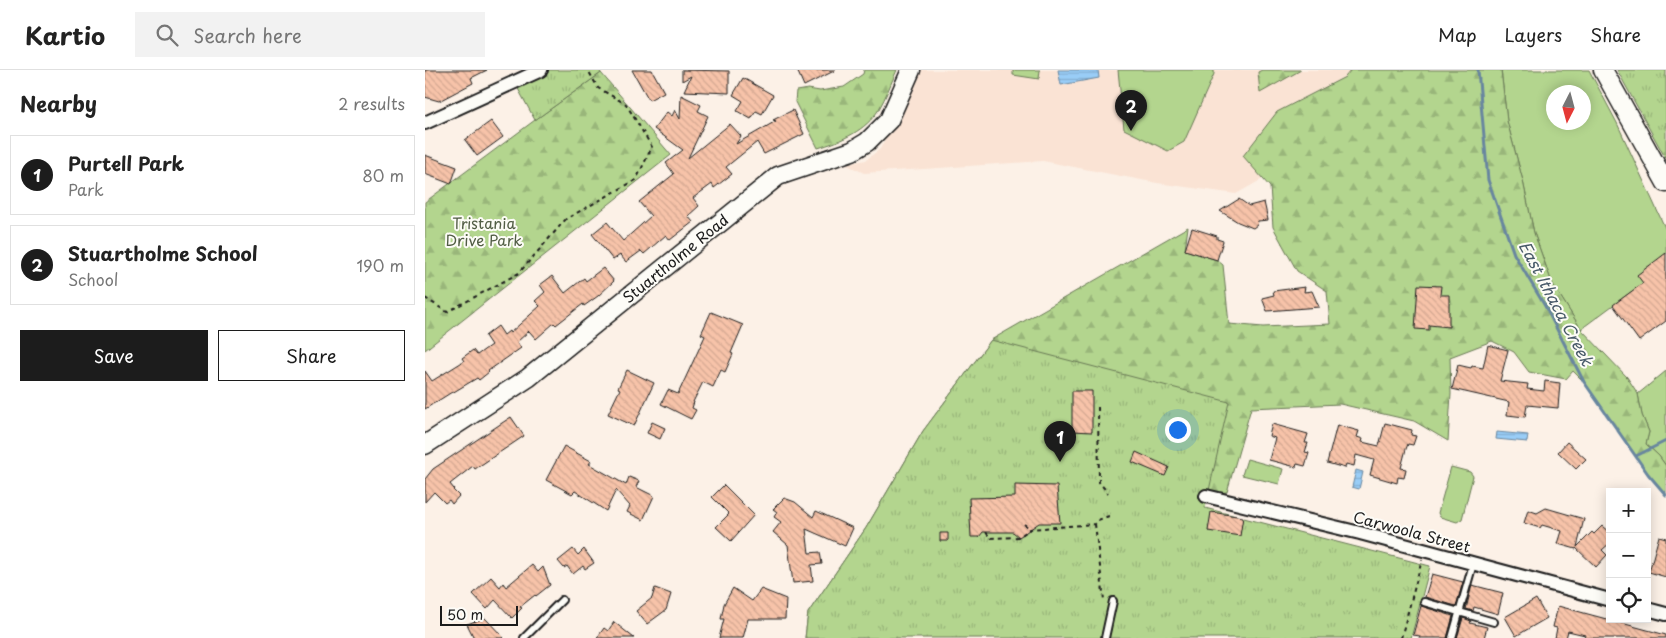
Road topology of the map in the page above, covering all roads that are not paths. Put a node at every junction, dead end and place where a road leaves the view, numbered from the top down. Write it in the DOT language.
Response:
graph roads {
  1 [pos="541,70"];
  2 [pos="911,70"];
  3 [pos="1603,70"];
  4 [pos="425,123"];
  5 [pos="1666,184"];
  6 [pos="425,445"];
  7 [pos="1206,496"];
  8 [pos="1473,564"];
  9 [pos="1606,599"];
  10 [pos="562,600"];
  11 [pos="1113,600"];
  12 [pos="1424,602"];
  13 [pos="1651,610"];
  14 [pos="1459,612"];
  15 [pos="1666,614"];
  16 [pos="1494,622"];
  17 [pos="524,638"];
  18 [pos="1105,638"];
  19 [pos="1452,638"];
  1 -- 4 [label="street"];
  2 -- 6 [label="main road, Stuartholme Road"];
  3 -- 5 [label="main road"];
  7 -- 8 [label="street, Carwoola Street"];
  8 -- 9 [label="street, Carwoola Street"];
  8 -- 14 [label="lane"];
  10 -- 17 [label="lane"];
  11 -- 18 [label="lane"];
  12 -- 14 [label="lane"];
  13 -- 15 [label="street"];
  14 -- 16 [label="lane"];
  14 -- 19 [label="lane"];
}
